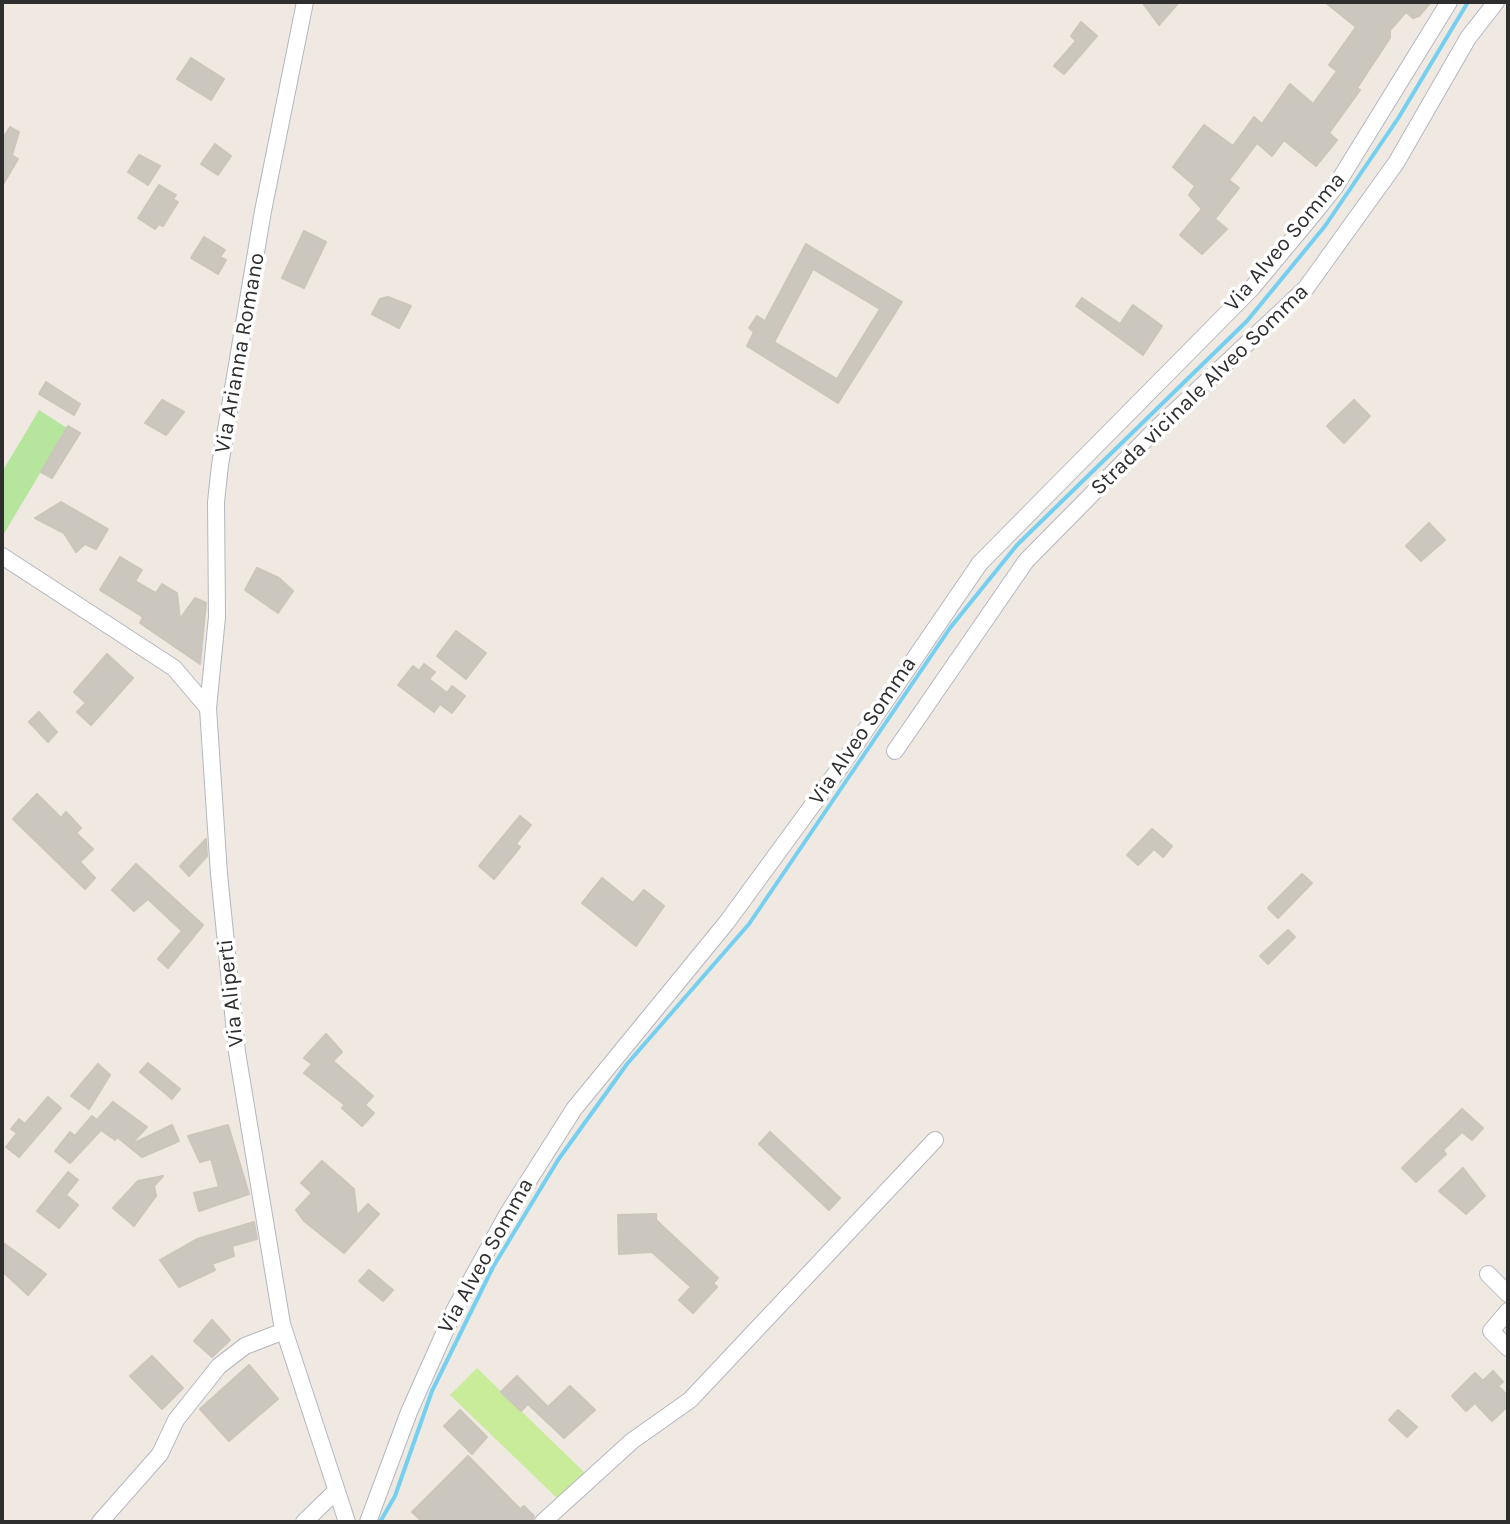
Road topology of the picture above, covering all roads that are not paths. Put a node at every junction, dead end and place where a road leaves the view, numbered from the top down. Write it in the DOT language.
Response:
graph roads {
  1 [pos="305,2"];
  2 [pos="1449,2"];
  3 [pos="1496,2"];
  4 [pos="2,556"];
  5 [pos="208,708"];
  6 [pos="895,751"];
  7 [pos="935,1140"];
  8 [pos="1488,1274"];
  9 [pos="1508,1294"];
  10 [pos="1508,1311"];
  11 [pos="284,1331"];
  12 [pos="1508,1348"];
  13 [pos="335,1492"];
  14 [pos="100,1522"];
  15 [pos="304,1522"];
  16 [pos="347,1522"];
  17 [pos="368,1522"];
  18 [pos="543,1522"];
  1 -- 5 [label="street, Via Arianna Romano"];
  2 -- 17 [label="street, Via Alveo Somma"];
  3 -- 6 [label="street, Strada vicinale Alveo Somma"];
  4 -- 5 [label="street"];
  5 -- 11 [label="street, Via Aliperti"];
  7 -- 18 [label="street"];
  8 -- 9 [label="street"];
  10 -- 12 [label="street"];
  11 -- 13 [label="street, Via Aliperti"];
  11 -- 14 [label="street"];
  13 -- 15 [label="street"];
  13 -- 16 [label="street, Via Aliperti"];
}
